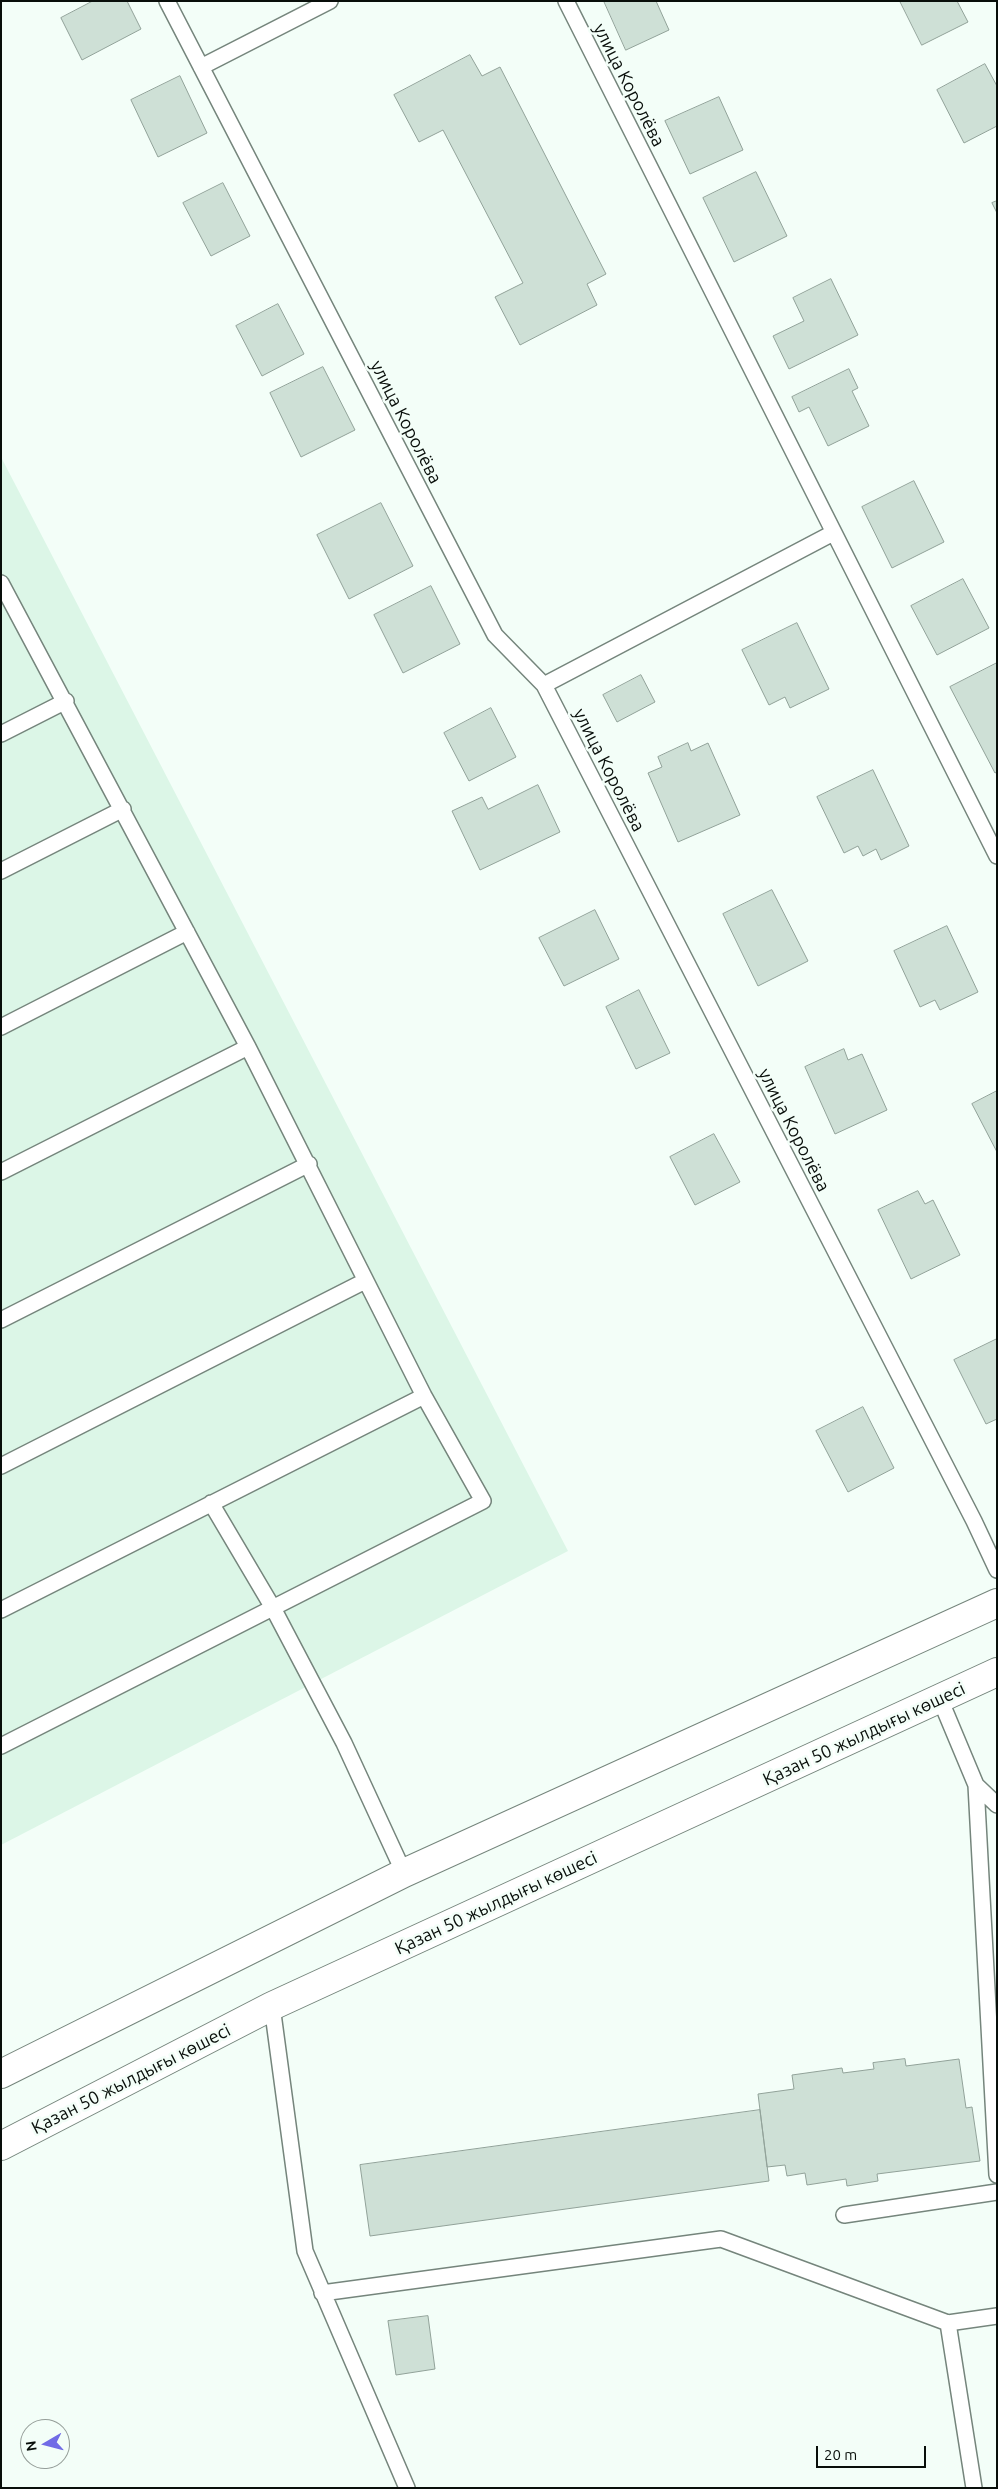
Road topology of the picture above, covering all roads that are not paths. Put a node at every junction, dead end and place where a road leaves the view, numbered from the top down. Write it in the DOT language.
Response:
graph roads {
  1 [pos="167,1"];
  2 [pos="330,1"];
  3 [pos="566,1"];
  4 [pos="201,67"];
  5 [pos="833,532"];
  6 [pos="1,583"];
  7 [pos="6,605"];
  8 [pos="544,685"];
  9 [pos="66,701"];
  10 [pos="1,734"];
  11 [pos="123,809"];
  12 [pos="997,856"];
  13 [pos="1,871"];
  14 [pos="187,932"];
  15 [pos="1,1027"];
  16 [pos="248,1047"];
  17 [pos="309,1164"];
  18 [pos="1,1172"];
  19 [pos="365,1281"];
  20 [pos="1,1320"];
  21 [pos="424,1396"];
  22 [pos="1,1466"];
  23 [pos="212,1503"];
  24 [pos="997,1570"];
  25 [pos="997,1603"];
  26 [pos="273,1608"];
  27 [pos="1,1610"];
  28 [pos="997,1672"];
  29 [pos="940,1699"];
  30 [pos="1,1746"];
  31 [pos="976,1784"];
  32 [pos="997,1805"];
  33 [pos="404,1873"];
  34 [pos="272,2006"];
  35 [pos="1,2074"];
  36 [pos="1,2146"];
  37 [pos="997,2175"];
  38 [pos="997,2192"];
  39 [pos="844,2215"];
  40 [pos="322,2293"];
  41 [pos="997,2316"];
  42 [pos="948,2323"];
  43 [pos="407,2488"];
  44 [pos="974,2488"];
  1 -- 4 [label="lane, улица Королёва"];
  2 -- 4 [label="lane"];
  3 -- 5 [label="lane, улица Королёва"];
  4 -- 8 [label="lane, улица Королёва"];
  5 -- 8 [label="lane"];
  5 -- 12 [label="lane, улица Королёва"];
  6 -- 7 [label="lane"];
  7 -- 9 [label="lane"];
  8 -- 24 [label="lane, улица Королёва"];
  9 -- 10 [label="lane"];
  9 -- 11 [label="lane"];
  11 -- 13 [label="lane"];
  11 -- 14 [label="lane"];
  14 -- 15 [label="lane"];
  14 -- 16 [label="lane"];
  16 -- 17 [label="lane"];
  16 -- 18 [label="lane"];
  17 -- 19 [label="lane"];
  17 -- 20 [label="lane"];
  19 -- 21 [label="lane"];
  19 -- 22 [label="lane"];
  21 -- 23 [label="lane"];
  21 -- 26 [label="lane"];
  23 -- 26 [label="lane"];
  23 -- 27 [label="lane"];
  25 -- 33 [label="street"];
  26 -- 30 [label="lane"];
  26 -- 33 [label="lane"];
  28 -- 29 [label="street, Қазан 50 жылдығы көшесі"];
  29 -- 31 [label="lane"];
  29 -- 34 [label="street, Қазан 50 жылдығы көшесі"];
  31 -- 32 [label="lane"];
  31 -- 37 [label="lane"];
  33 -- 35 [label="street"];
  34 -- 36 [label="street, Қазан 50 жылдығы көшесі"];
  34 -- 40 [label="lane"];
  38 -- 39 [label="lane"];
  40 -- 42 [label="lane"];
  40 -- 43 [label="lane"];
  41 -- 42 [label="lane"];
  42 -- 44 [label="lane"];
}
